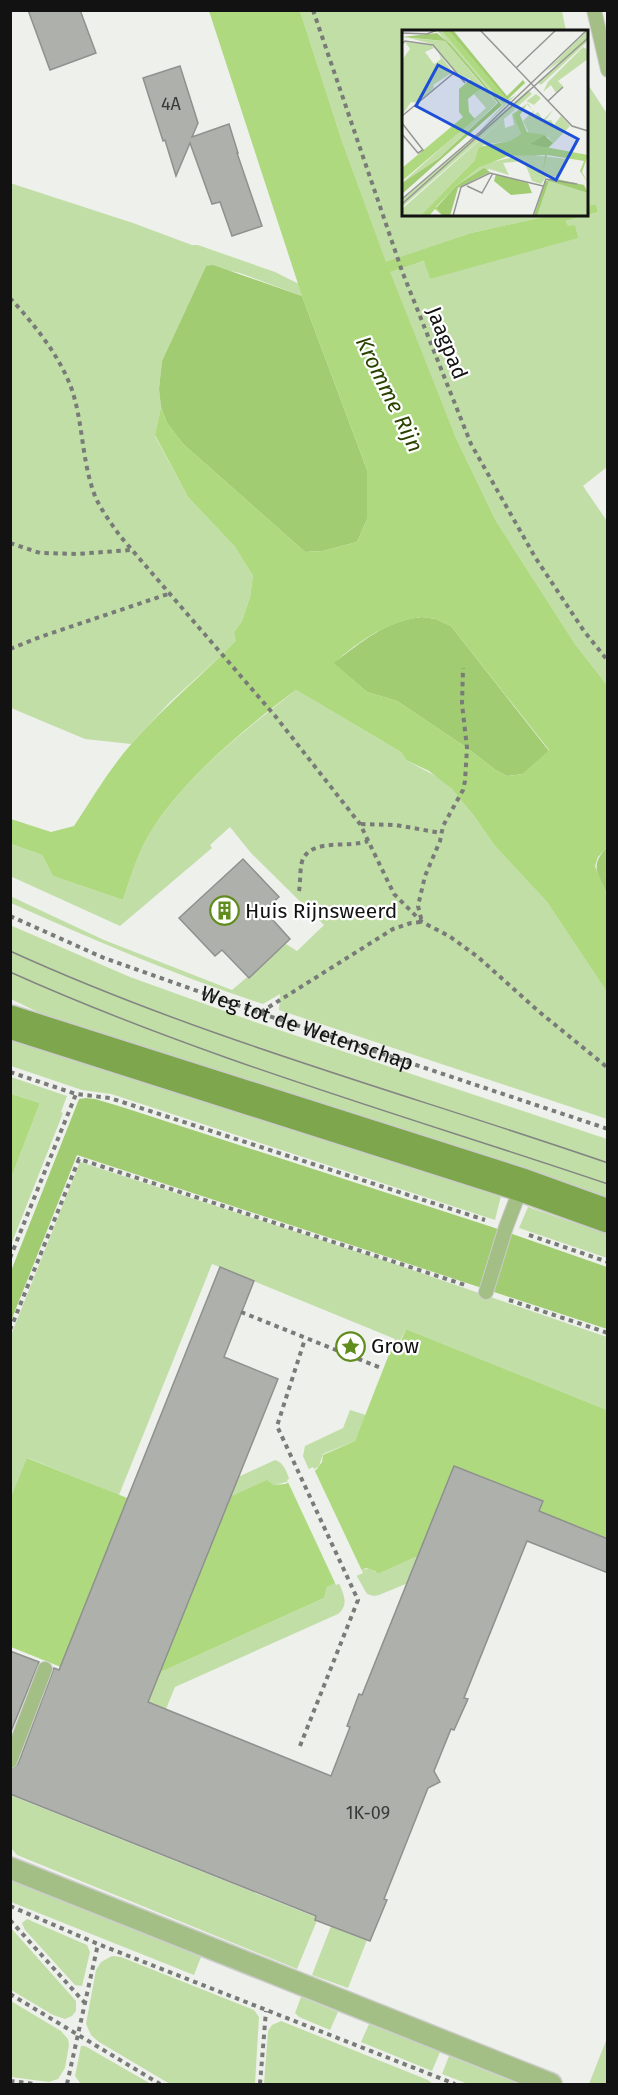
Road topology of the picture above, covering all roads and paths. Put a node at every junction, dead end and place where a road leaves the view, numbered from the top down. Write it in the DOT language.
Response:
graph roads {
  1 [pos="313,10"];
  2 [pos="594,10"];
  3 [pos="608,70"];
  4 [pos="10,298"];
  5 [pos="10,543"];
  6 [pos="132,550"];
  7 [pos="171,593"];
  8 [pos="10,649"];
  9 [pos="608,661"];
  10 [pos="463,668"];
  11 [pos="360,824"];
  12 [pos="441,833"];
  13 [pos="368,841"];
  14 [pos="299,891"];
  15 [pos="10,916"];
  16 [pos="422,922"];
  17 [pos="260,1013"];
  18 [pos="10,1022"];
  19 [pos="608,1068"];
  20 [pos="10,1072"];
  21 [pos="76,1094"];
  22 [pos="608,1129"];
  23 [pos="522,1185"];
  24 [pos="608,1216"];
  25 [pos="506,1227"];
  26 [pos="10,1258"];
  27 [pos="608,1262"];
  28 [pos="486,1292"];
  29 [pos="241,1312"];
  30 [pos="10,1330"];
  31 [pos="608,1333"];
  32 [pos="305,1339"];
  33 [pos="381,1368"];
  34 [pos="45,1669"];
  35 [pos="300,1746"];
  36 [pos="10,1761"];
  37 [pos="10,1868"];
  38 [pos="10,1906"];
  39 [pos="10,1920"];
  40 [pos="98,1944"];
  41 [pos="10,1994"];
  42 [pos="85,2002"];
  43 [pos="266,2011"];
  44 [pos="77,2034"];
  45 [pos="439,2078"];
  46 [pos="10,2081"];
  47 [pos="36,2085"];
  48 [pos="67,2085"];
  49 [pos="160,2085"];
  50 [pos="260,2085"];
  51 [pos="438,2085"];
  52 [pos="455,2085"];
  53 [pos="551,2085"];
  1 -- 9 [label="path, Jaagpad"];
  2 -- 3 [label="lane"];
  4 -- 6 [label="path"];
  5 -- 6 [label="path"];
  6 -- 7 [label="path"];
  7 -- 8 [label="path"];
  7 -- 11 [label="path"];
  10 -- 12 [label="path"];
  11 -- 12 [label="path"];
  11 -- 13 [label="path"];
  12 -- 16 [label="path"];
  13 -- 14 [label="path"];
  13 -- 16 [label="path"];
  15 -- 17 [label="path, Weg tot de Wetenschap"];
  16 -- 17 [label="path"];
  16 -- 19 [label="path"];
  17 -- 22 [label="path, Weg tot de Wetenschap"];
  18 -- 23 [label="main road"];
  20 -- 21 [label="path"];
  21 -- 25 [label="path"];
  21 -- 26 [label="path"];
  23 -- 24 [label="main road"];
  23 -- 25 [label="lane"];
  25 -- 27 [label="path"];
  25 -- 28 [label="lane"];
  28 -- 30 [label="path"];
  28 -- 31 [label="path"];
  29 -- 32 [label="path"];
  32 -- 33 [label="path"];
  32 -- 35 [label="path"];
  34 -- 36 [label="lane"];
  37 -- 53 [label="street"];
  38 -- 40 [label="path"];
  39 -- 42 [label="path"];
  40 -- 42 [label="path"];
  40 -- 43 [label="path"];
  41 -- 44 [label="path"];
  42 -- 44 [label="path"];
  43 -- 45 [label="path"];
  43 -- 50 [label="path"];
  44 -- 48 [label="path"];
  44 -- 49 [label="path"];
  45 -- 51 [label="path"];
  45 -- 52 [label="path"];
  46 -- 47 [label="path"];
}
